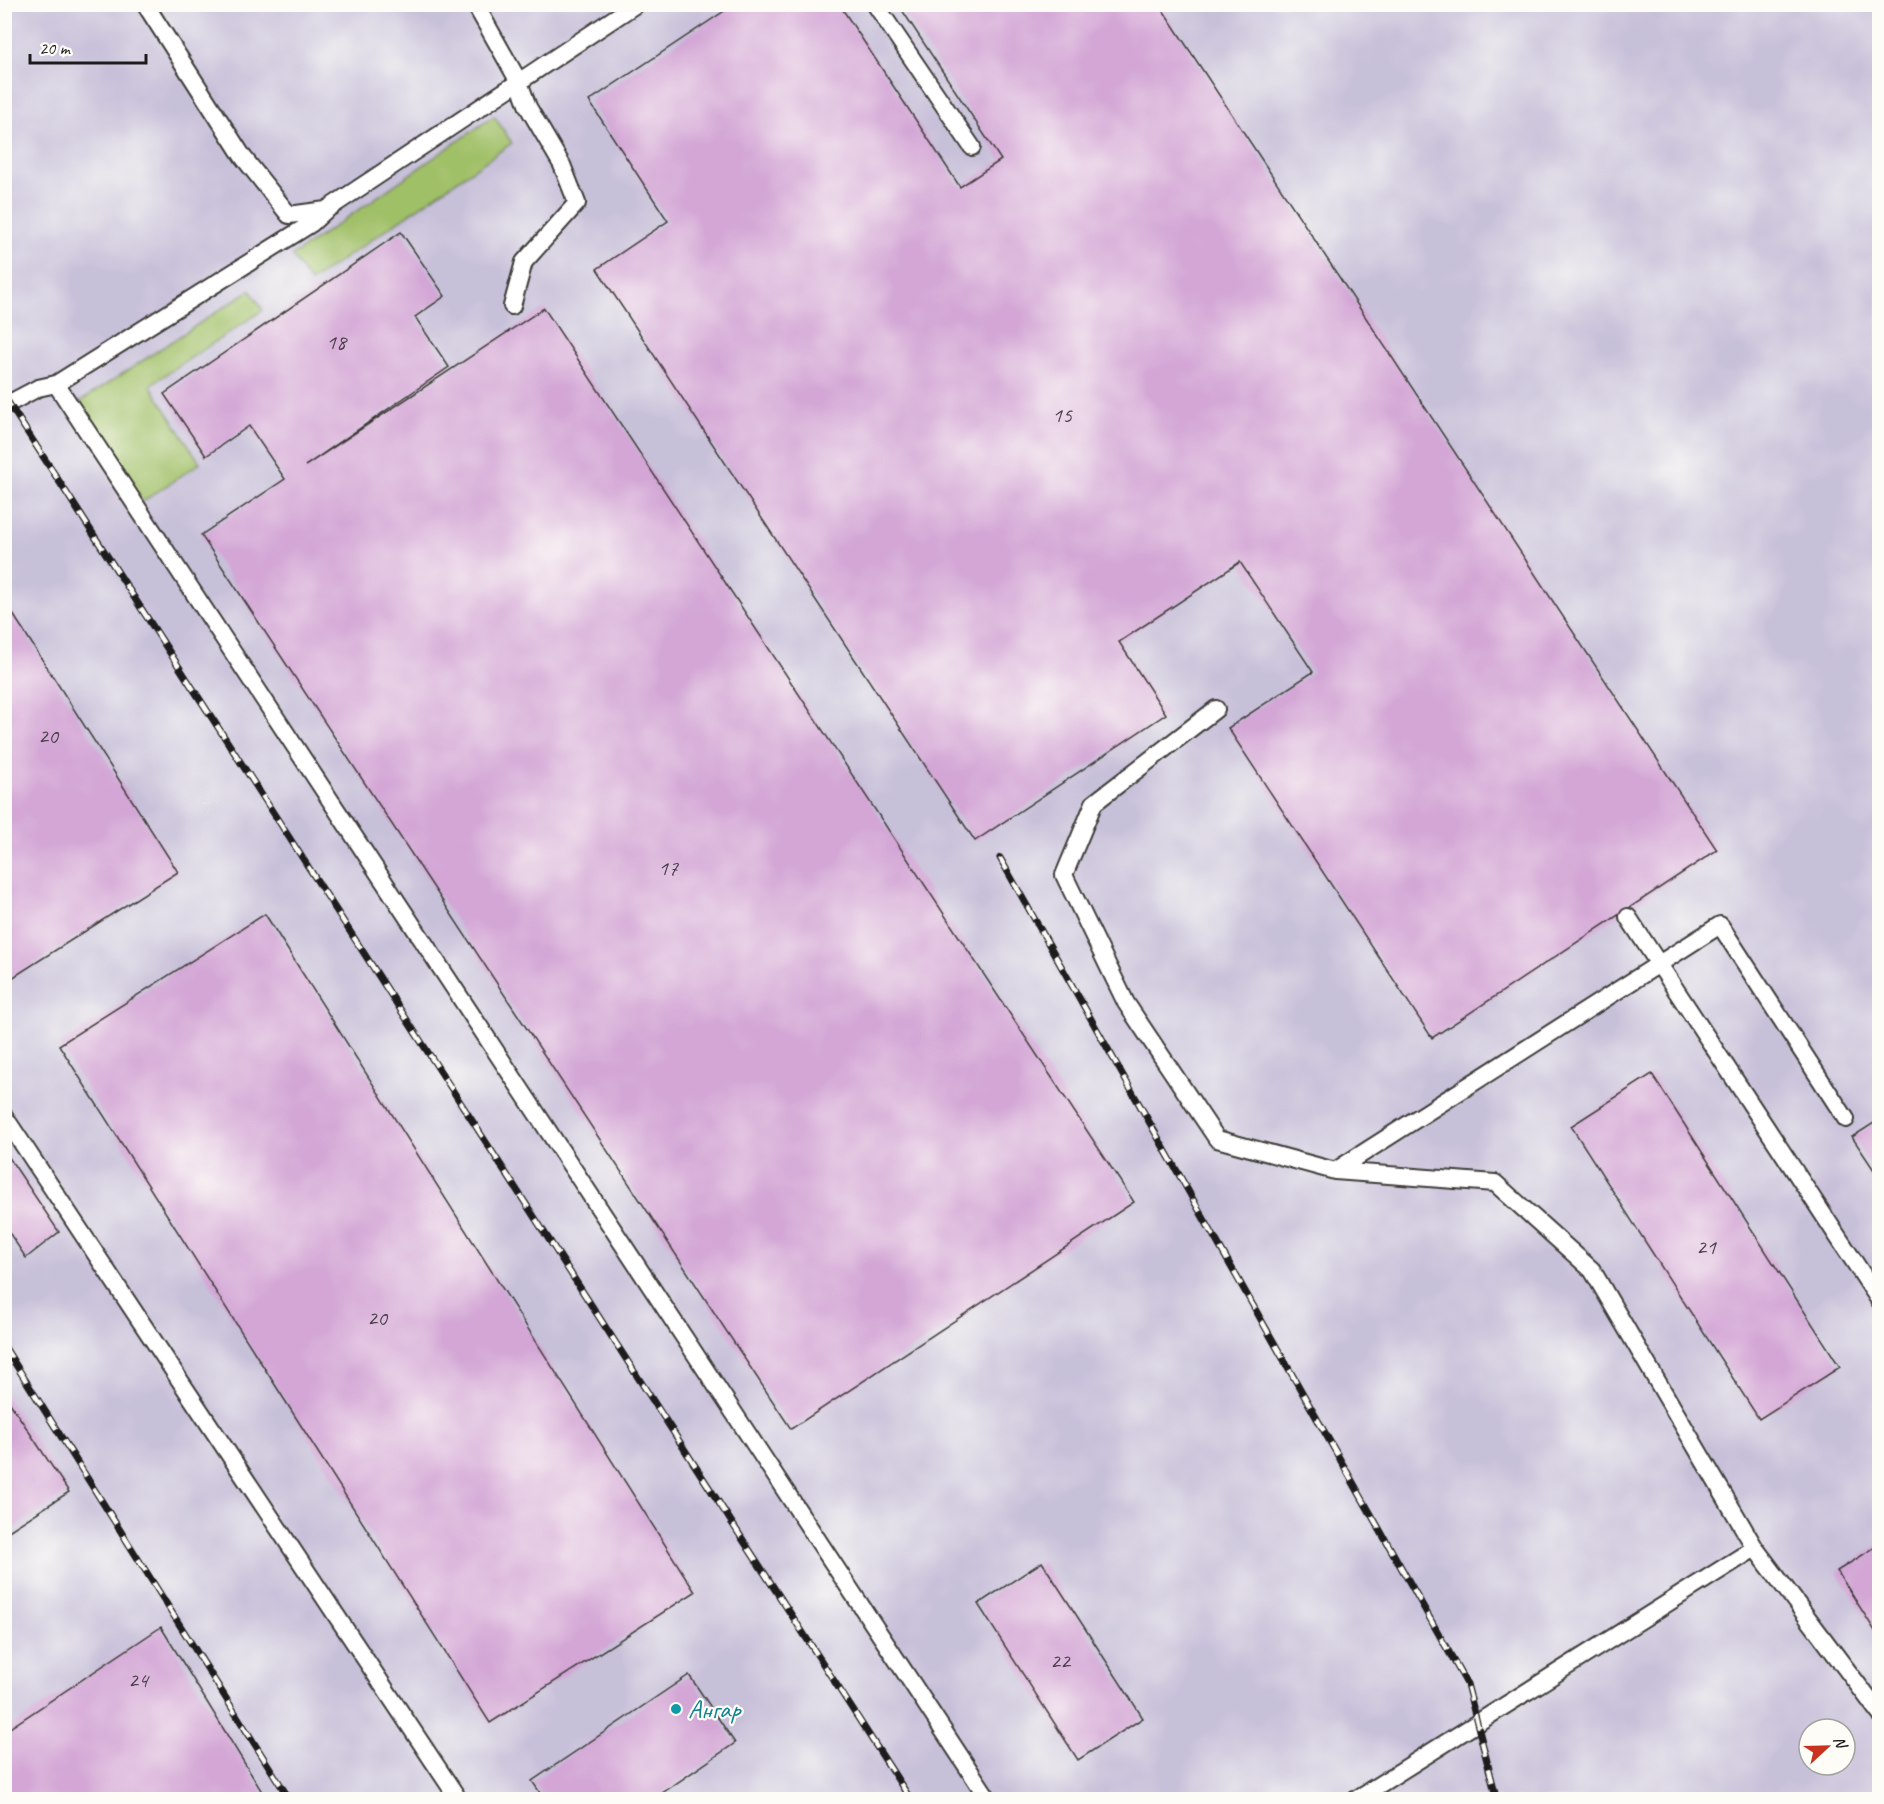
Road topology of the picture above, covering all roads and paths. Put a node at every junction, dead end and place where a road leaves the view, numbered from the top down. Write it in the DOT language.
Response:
graph roads {
  1 [pos="145,4"];
  2 [pos="475,4"];
  3 [pos="636,4"];
  4 [pos="875,4"];
  5 [pos="519,82"];
  6 [pos="972,147"];
  7 [pos="326,210"];
  8 [pos="512,306"];
  9 [pos="56,384"];
  10 [pos="4,406"];
  11 [pos="1216,709"];
  12 [pos="1628,917"];
  13 [pos="1659,964"];
  14 [pos="4,1116"];
  15 [pos="1846,1119"];
  16 [pos="1335,1171"];
  17 [pos="1880,1301"];
  18 [pos="1755,1548"];
  19 [pos="1880,1714"];
  20 [pos="459,1800"];
  21 [pos="989,1800"];
  22 [pos="1354,1800"];
  1 -- 7 [label="lane"];
  2 -- 5 [label="lane"];
  3 -- 5 [label="lane"];
  4 -- 6 [label="lane"];
  5 -- 7 [label="lane"];
  5 -- 8 [label="lane"];
  7 -- 9 [label="lane"];
  9 -- 10 [label="lane"];
  9 -- 21 [label="lane"];
  11 -- 16 [label="lane"];
  12 -- 13 [label="lane"];
  13 -- 15 [label="lane"];
  13 -- 16 [label="lane"];
  13 -- 17 [label="lane"];
  14 -- 20 [label="lane"];
  16 -- 18 [label="lane"];
  18 -- 19 [label="lane"];
  18 -- 22 [label="lane"];
}
